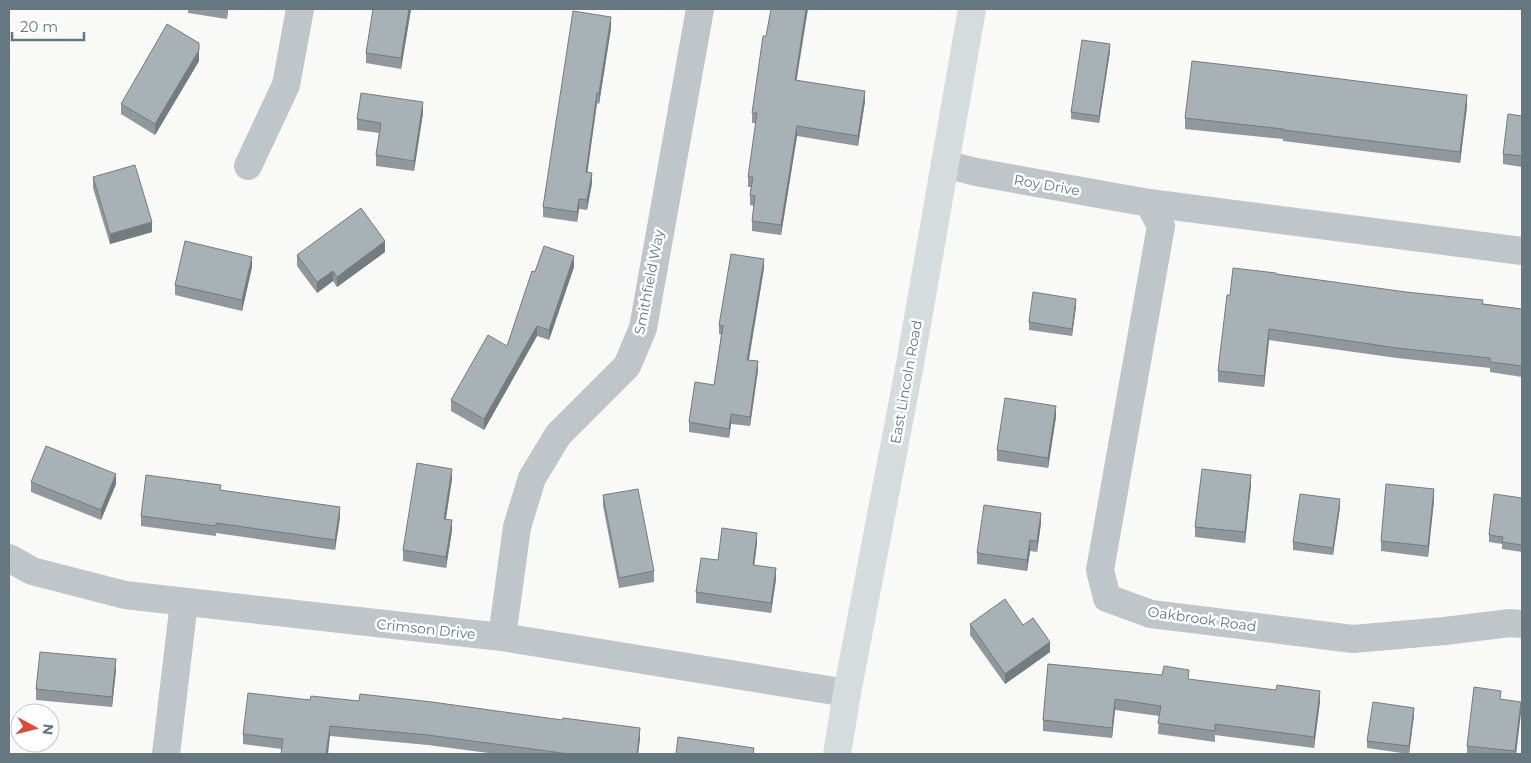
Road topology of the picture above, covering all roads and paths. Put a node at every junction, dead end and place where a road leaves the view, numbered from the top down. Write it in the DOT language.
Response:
graph roads {
  1 [pos="300,9"];
  2 [pos="700,9"];
  3 [pos="972,9"];
  4 [pos="945,164"];
  5 [pos="248,166"];
  6 [pos="1149,202"];
  7 [pos="1522,250"];
  8 [pos="9,558"];
  9 [pos="184,602"];
  10 [pos="1522,624"];
  11 [pos="502,637"];
  12 [pos="847,693"];
  13 [pos="166,754"];
  14 [pos="837,754"];
  1 -- 5 [label="street"];
  2 -- 11 [label="street, Smithfield Way"];
  3 -- 4 [label="main road, East Lincoln Road"];
  4 -- 6 [label="street, Roy Drive"];
  4 -- 12 [label="main road, East Lincoln Road"];
  6 -- 7 [label="street, Roy Drive"];
  6 -- 10 [label="street, Oakbrook Road"];
  8 -- 9 [label="street, Crimson Drive"];
  9 -- 11 [label="street, Crimson Drive"];
  9 -- 13 [label="street"];
  11 -- 12 [label="street, Crimson Drive"];
  12 -- 14 [label="main road, East Lincoln Road"];
}
